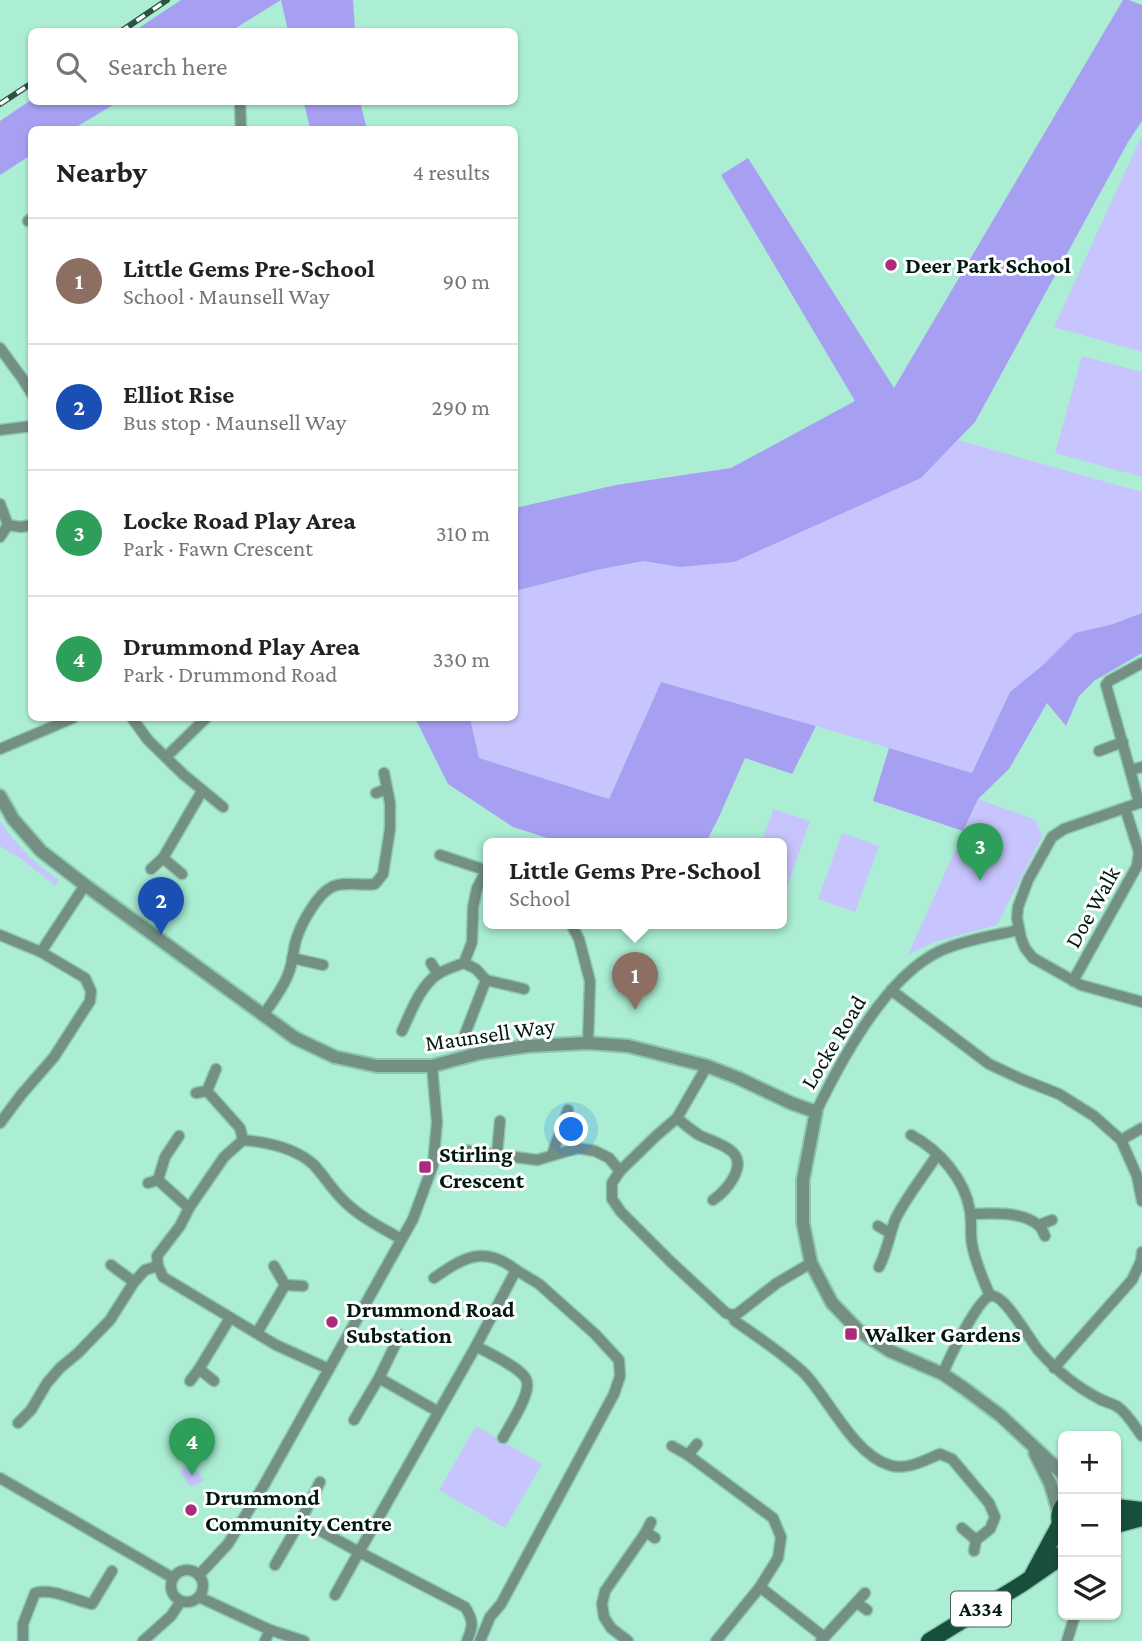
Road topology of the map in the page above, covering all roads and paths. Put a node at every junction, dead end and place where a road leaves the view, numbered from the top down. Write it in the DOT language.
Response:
graph roads {
  1 [pos="240,105"];
  2 [pos="241,126"];
  3 [pos="0,348"];
  4 [pos="28,388"];
  5 [pos="28,426"];
  6 [pos="0,430"];
  7 [pos="0,504"];
  8 [pos="8,525"];
  9 [pos="28,526"];
  10 [pos="0,537"];
  11 [pos="1142,663"];
  12 [pos="66,721"];
  13 [pos="133,721"];
  14 [pos="203,721"];
  15 [pos="1122,742"];
  16 [pos="0,749"];
  17 [pos="1098,751"];
  18 [pos="166,757"];
  19 [pos="1142,767"];
  20 [pos="1130,770"];
  21 [pos="384,773"];
  22 [pos="387,789"];
  23 [pos="202,791"];
  24 [pos="376,793"];
  25 [pos="0,796"];
  26 [pos="1141,802"];
  27 [pos="223,807"];
  28 [pos="1125,808"];
  29 [pos="440,855"];
  30 [pos="163,858"];
  31 [pos="151,869"];
  32 [pos="483,870"];
  33 [pos="182,874"];
  34 [pos="483,878"];
  35 [pos="85,885"];
  36 [pos="573,929"];
  37 [pos="1018,930"];
  38 [pos="0,935"];
  39 [pos="41,952"];
  40 [pos="292,958"];
  41 [pos="464,963"];
  42 [pos="431,964"];
  43 [pos="323,965"];
  44 [pos="438,974"];
  45 [pos="486,980"];
  46 [pos="1073,981"];
  47 [pos="524,989"];
  48 [pos="891,990"];
  49 [pos="1142,1002"];
  50 [pos="264,1014"];
  51 [pos="402,1031"];
  52 [pos="465,1034"];
  53 [pos="588,1043"];
  54 [pos="432,1066"];
  55 [pos="707,1066"];
  56 [pos="216,1069"];
  57 [pos="207,1091"];
  58 [pos="196,1093"];
  59 [pos="568,1110"];
  60 [pos="816,1112"];
  61 [pos="677,1118"];
  62 [pos="500,1121"];
  63 [pos="0,1123"];
  64 [pos="1142,1128"];
  65 [pos="911,1135"];
  66 [pos="179,1136"];
  67 [pos="243,1140"];
  68 [pos="1121,1140"];
  69 [pos="463,1150"];
  70 [pos="497,1154"];
  71 [pos="552,1155"];
  72 [pos="937,1155"];
  73 [pos="620,1171"];
  74 [pos="713,1200"];
  75 [pos="1142,1201"];
  76 [pos="189,1208"];
  77 [pos="971,1214"];
  78 [pos="1052,1220"];
  79 [pos="1038,1225"];
  80 [pos="878,1226"];
  81 [pos="890,1234"];
  82 [pos="1045,1236"];
  83 [pos="401,1239"];
  84 [pos="1142,1252"];
  85 [pos="811,1263"];
  86 [pos="111,1265"];
  87 [pos="158,1266"];
  88 [pos="274,1266"];
  89 [pos="879,1267"];
  90 [pos="516,1270"];
  91 [pos="434,1278"];
  92 [pos="134,1282"];
  93 [pos="285,1285"];
  94 [pos="303,1286"];
  95 [pos="990,1296"];
  96 [pos="732,1315"];
  97 [pos="230,1318"];
  98 [pos="257,1333"];
  99 [pos="401,1335"];
  100 [pos="476,1346"];
  101 [pos="1054,1367"];
  102 [pos="199,1369"];
  103 [pos="329,1369"];
  104 [pos="943,1374"];
  105 [pos="379,1378"];
  106 [pos="190,1381"];
  107 [pos="214,1381"];
  108 [pos="437,1411"];
  109 [pos="354,1420"];
  110 [pos="18,1423"];
  111 [pos="1142,1436"];
  112 [pos="503,1438"];
  113 [pos="697,1444"];
  114 [pos="1030,1444"];
  115 [pos="673,1446"];
  116 [pos="688,1455"];
  117 [pos="1058,1469"];
  118 [pos="0,1478"];
  119 [pos="320,1482"];
  120 [pos="1058,1506"];
  121 [pos="1121,1508"];
  122 [pos="1142,1510"];
  123 [pos="1142,1518"];
  124 [pos="302,1520"];
  125 [pos="651,1522"];
  126 [pos="1121,1524"];
  127 [pos="1058,1526"];
  128 [pos="962,1528"];
  129 [pos="359,1552"];
  130 [pos="1059,1557"];
  131 [pos="275,1565"];
  132 [pos="112,1571"];
  133 [pos="199,1575"];
  134 [pos="1032,1576"];
  135 [pos="173,1578"];
  136 [pos="760,1587"];
  137 [pos="865,1593"];
  138 [pos="335,1595"];
  139 [pos="199,1597"];
  140 [pos="181,1601"];
  141 [pos="857,1603"];
  142 [pos="867,1610"];
  143 [pos="1073,1620"];
  144 [pos="270,1630"];
  145 [pos="823,1639"];
  146 [pos="23,1641"];
  147 [pos="143,1641"];
  148 [pos="265,1641"];
  149 [pos="304,1641"];
  150 [pos="467,1641"];
  151 [pos="480,1641"];
  152 [pos="628,1641"];
  153 [pos="716,1641"];
  154 [pos="929,1641"];
  155 [pos="1067,1641"];
  1 -- 2 [label="street"];
  3 -- 4 [label="street"];
  5 -- 6 [label="street"];
  7 -- 8 [label="street"];
  8 -- 9 [label="street"];
  8 -- 10 [label="street"];
  11 -- 15 [label="street"];
  12 -- 16 [label="street"];
  13 -- 18 [label="street"];
  14 -- 18 [label="street"];
  15 -- 17 [label="street"];
  15 -- 20 [label="street"];
  18 -- 23 [label="street"];
  19 -- 20 [label="street"];
  20 -- 26 [label="street"];
  21 -- 22 [label="street"];
  22 -- 24 [label="street"];
  22 -- 40 [label="street"];
  23 -- 27 [label="street"];
  23 -- 30 [label="street"];
  25 -- 35 [label="street, Maunsell Way"];
  26 -- 28 [label="street"];
  28 -- 37 [label="street"];
  28 -- 46 [label="street, Doe Walk"];
  29 -- 32 [label="street"];
  30 -- 31 [label="street"];
  30 -- 33 [label="street"];
  34 -- 41 [label="street"];
  35 -- 39 [label="street"];
  35 -- 50 [label="street, Maunsell Way"];
  36 -- 53 [label="street"];
  37 -- 46 [label="street"];
  37 -- 48 [label="street, Locke Road"];
  38 -- 39 [label="street"];
  39 -- 63 [label="street"];
  40 -- 43 [label="street"];
  40 -- 50 [label="street"];
  41 -- 44 [label="street"];
  41 -- 45 [label="street"];
  42 -- 44 [label="street"];
  44 -- 51 [label="street"];
  45 -- 47 [label="street"];
  45 -- 52 [label="street"];
  46 -- 49 [label="street"];
  48 -- 60 [label="street, Locke Road"];
  48 -- 68 [label="street"];
  50 -- 54 [label="street, Maunsell Way"];
  53 -- 54 [label="street, Maunsell Way"];
  53 -- 55 [label="street, Maunsell Way"];
  54 -- 83 [label="street"];
  55 -- 60 [label="street, Maunsell Way"];
  55 -- 61 [label="street"];
  56 -- 57 [label="street"];
  57 -- 58 [label="street"];
  57 -- 67 [label="street"];
  59 -- 71 [label="street"];
  60 -- 85 [label="street, Locke Road"];
  61 -- 73 [label="street"];
  61 -- 74 [label="street"];
  62 -- 70 [label="street"];
  64 -- 68 [label="street"];
  65 -- 72 [label="street"];
  66 -- 76 [label="street"];
  67 -- 76 [label="street"];
  67 -- 83 [label="street"];
  68 -- 75 [label="street"];
  69 -- 70 [label="street"];
  70 -- 71 [label="street"];
  71 -- 73 [label="street"];
  72 -- 77 [label="street"];
  72 -- 81 [label="street"];
  73 -- 96 [label="street"];
  76 -- 87 [label="street"];
  77 -- 79 [label="street"];
  77 -- 95 [label="street"];
  78 -- 79 [label="street"];
  79 -- 82 [label="street"];
  80 -- 81 [label="street"];
  81 -- 89 [label="street"];
  83 -- 103 [label="street"];
  84 -- 101 [label="street"];
  85 -- 96 [label="street"];
  85 -- 104 [label="street, Locke Road"];
  86 -- 92 [label="street"];
  87 -- 92 [label="street"];
  87 -- 97 [label="street"];
  88 -- 93 [label="street"];
  90 -- 91 [label="street"];
  90 -- 100 [label="street"];
  90 -- 151 [label="street"];
  92 -- 110 [label="street"];
  93 -- 94 [label="street"];
  93 -- 98 [label="street"];
  95 -- 101 [label="street"];
  95 -- 104 [label="street"];
  96 -- 128 [label="street"];
  97 -- 98 [label="street"];
  97 -- 102 [label="street"];
  98 -- 103 [label="street"];
  99 -- 105 [label="street"];
  100 -- 108 [label="street"];
  100 -- 112 [label="street"];
  101 -- 111 [label="street"];
  102 -- 106 [label="street"];
  102 -- 107 [label="street"];
  103 -- 133 [label="street"];
  104 -- 114 [label="street, Locke Road"];
  105 -- 108 [label="street"];
  105 -- 109 [label="street"];
  108 -- 129 [label="street"];
  113 -- 116 [label="street"];
  114 -- 117 [label="street, Locke Road"];
  114 -- 120 [label="street, Locke Road"];
  115 -- 116 [label="street"];
  116 -- 136 [label="street"];
  118 -- 135 [label="street"];
  119 -- 124 [label="street"];
  121 -- 122 [label="main road"];
  123 -- 126 [label="main road"];
  124 -- 129 [label="street"];
  124 -- 131 [label="street"];
  125 -- 152 [label="street"];
  127 -- 134 [label="main road, A334"];
  129 -- 138 [label="street"];
  129 -- 150 [label="street"];
  130 -- 134 [label="main road, A334"];
  132 -- 146 [label="street"];
  133 -- 135 [label="street"];
  133 -- 139 [label="street"];
  134 -- 154 [label="main road, A334"];
  135 -- 140 [label="street"];
  136 -- 145 [label="street"];
  136 -- 153 [label="street"];
  137 -- 141 [label="street"];
  139 -- 140 [label="street"];
  139 -- 144 [label="street"];
  140 -- 147 [label="street"];
  141 -- 142 [label="street"];
  141 -- 145 [label="street"];
  143 -- 155 [label="street"];
  144 -- 148 [label="street"];
  144 -- 149 [label="street"];
}
